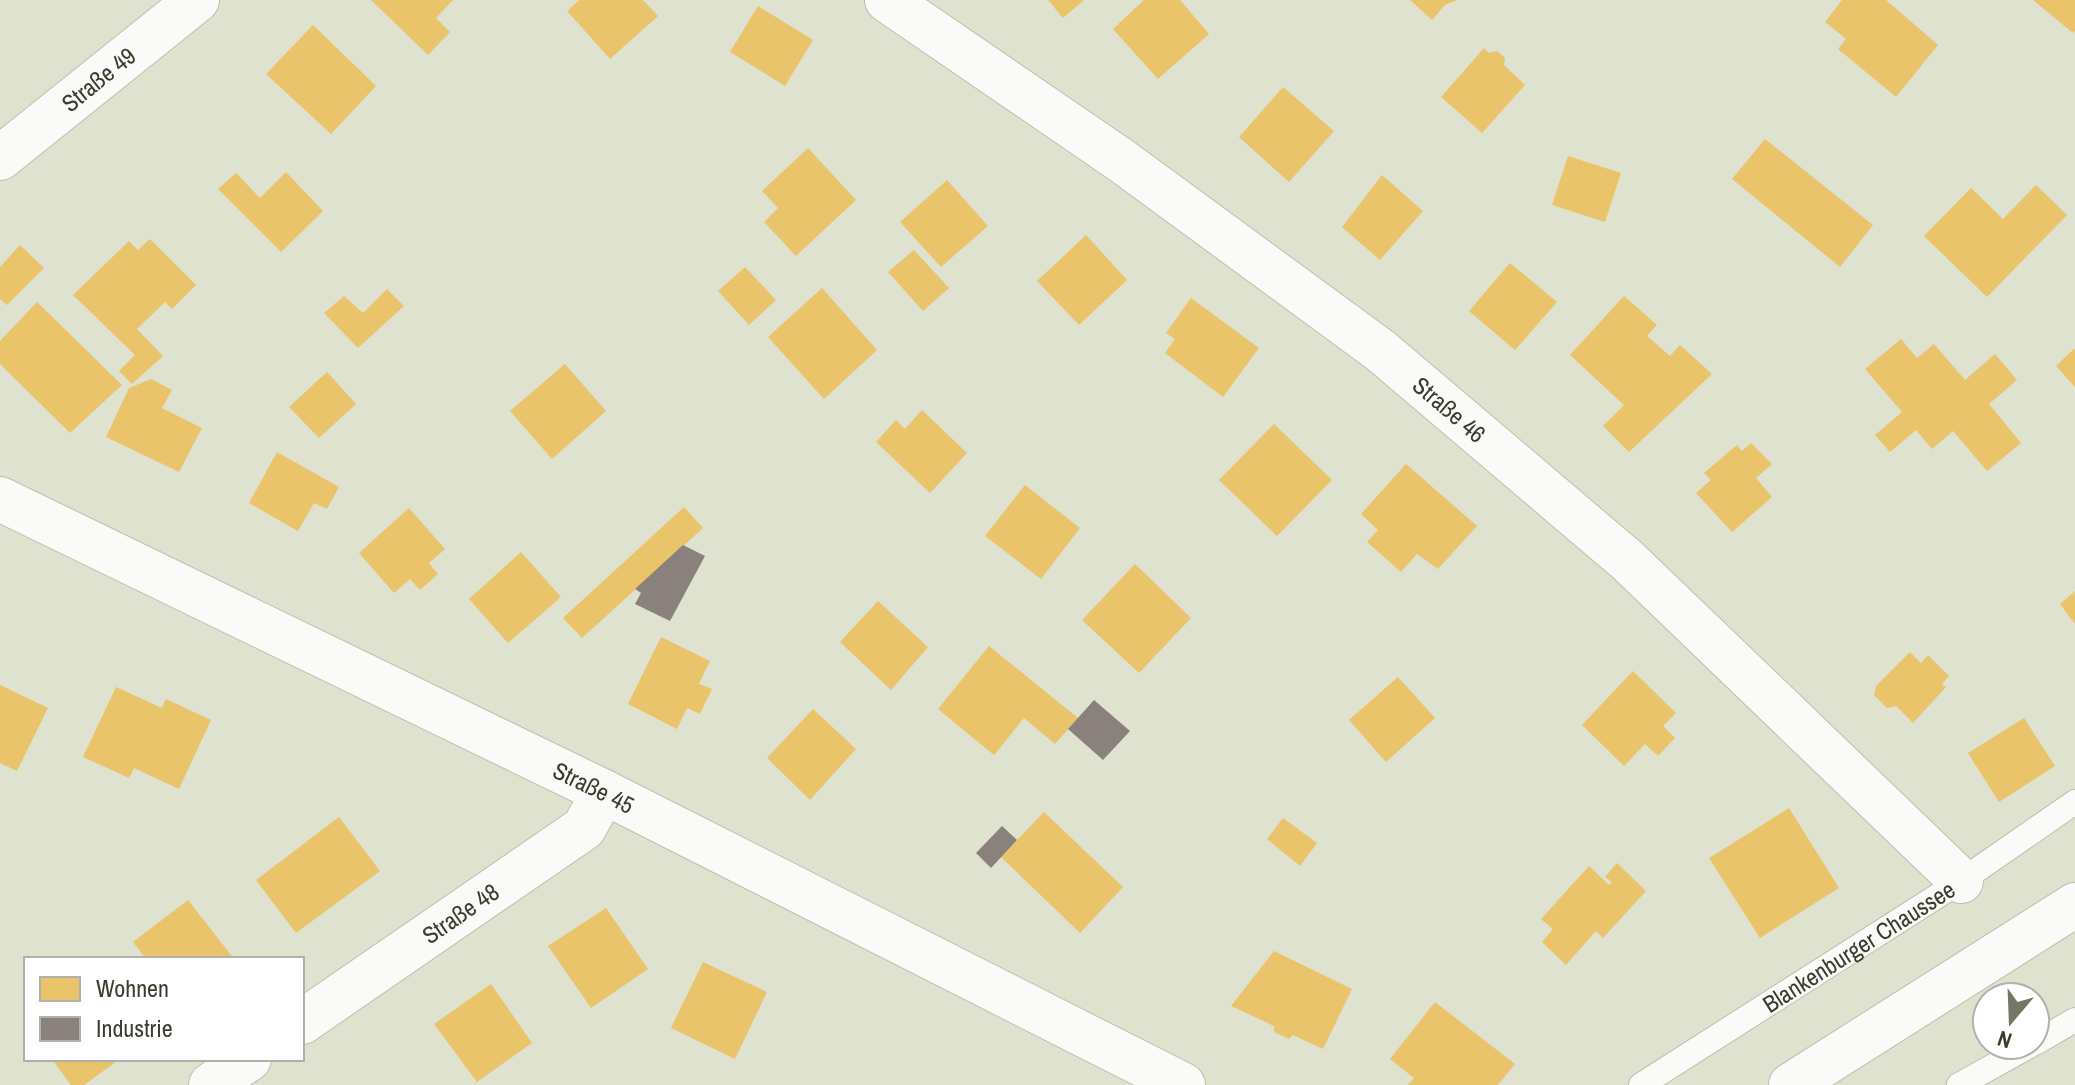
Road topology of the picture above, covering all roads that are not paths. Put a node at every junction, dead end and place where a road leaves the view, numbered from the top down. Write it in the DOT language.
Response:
graph roads {
  1 [pos="197,0"];
  2 [pos="887,0"];
  3 [pos="0,158"];
  4 [pos="0,499"];
  5 [pos="604,792"];
  6 [pos="2075,802"];
  7 [pos="1961,881"];
  8 [pos="2075,905"];
  9 [pos="2075,1020"];
  10 [pos="304,1021"];
  11 [pos="2051,1034"];
  12 [pos="246,1061"];
  13 [pos="2002,1061"];
  14 [pos="211,1085"];
  15 [pos="1183,1085"];
  16 [pos="1641,1085"];
  17 [pos="1791,1085"];
  18 [pos="1959,1085"];
  1 -- 3 [label="street, Straße 49"];
  2 -- 7 [label="street, Straße 46"];
  4 -- 5 [label="street, Straße 45"];
  5 -- 10 [label="street, Straße 48"];
  5 -- 15 [label="street, Straße 45"];
  6 -- 7 [label="lane, Blankenburger Chaussee"];
  7 -- 16 [label="lane, Blankenburger Chaussee"];
  8 -- 17 [label="street"];
  9 -- 11 [label="lane"];
  12 -- 14 [label="street"];
  13 -- 18 [label="lane"];
}
